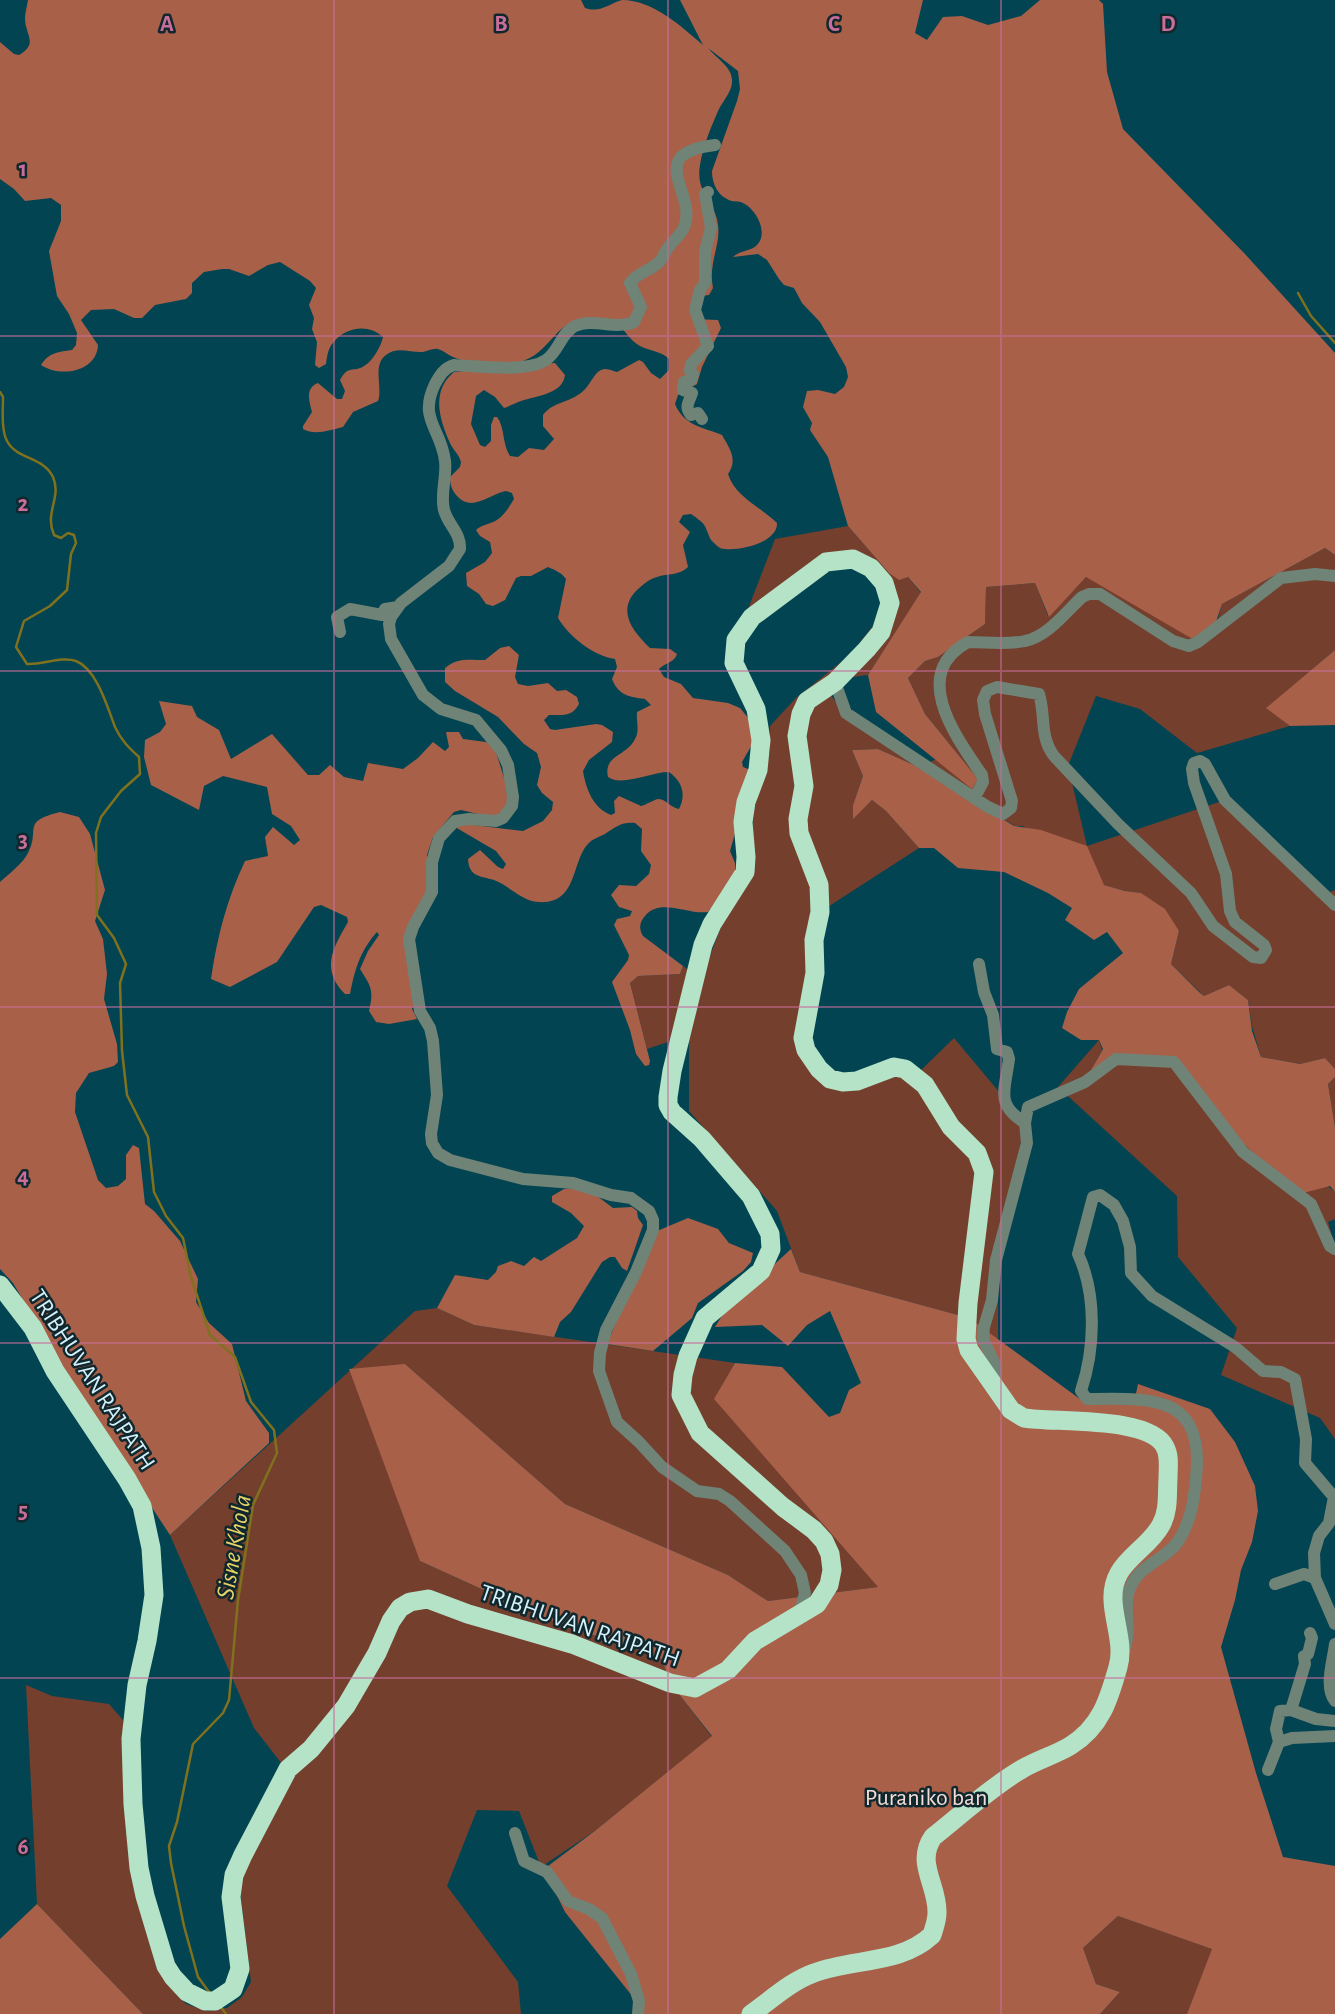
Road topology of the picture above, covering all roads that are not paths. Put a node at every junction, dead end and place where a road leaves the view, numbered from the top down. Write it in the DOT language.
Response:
graph roads {
  1 [pos="715,145"];
  2 [pos="708,192"];
  3 [pos="702,419"];
  4 [pos="1335,576"];
  5 [pos="398,607"];
  6 [pos="340,632"];
  7 [pos="835,682"];
  8 [pos="975,797"];
  9 [pos="1335,905"];
  10 [pos="979,964"];
  11 [pos="1025,1123"];
  12 [pos="1335,1249"];
  13 [pos="0,1285"];
  14 [pos="996,1391"];
  15 [pos="1315,1578"];
  16 [pos="1275,1584"];
  17 [pos="800,1613"];
  18 [pos="1335,1624"];
  19 [pos="1310,1633"];
  20 [pos="1335,1644"];
  21 [pos="1121,1655"];
  22 [pos="1335,1701"];
  23 [pos="1291,1710"];
  24 [pos="1335,1721"];
  25 [pos="1335,1736"];
  26 [pos="1279,1742"];
  27 [pos="1268,1770"];
  28 [pos="514,1833"];
  29 [pos="638,2014"];
  30 [pos="751,2014"];
  1 -- 5 [label="street"];
  2 -- 3 [label="street"];
  4 -- 8 [label="street"];
  5 -- 6 [label="street"];
  5 -- 17 [label="street"];
  7 -- 8 [label="street"];
  7 -- 14 [label="highway, TRIBHUVAN RAJPATH"];
  7 -- 17 [label="highway, TRIBHUVAN RAJPATH"];
  8 -- 9 [label="street"];
  10 -- 11 [label="street"];
  11 -- 12 [label="street"];
  11 -- 14 [label="street"];
  13 -- 17 [label="highway, TRIBHUVAN RAJPATH"];
  14 -- 21 [label="highway, TRIBHUVAN RAJPATH"];
  15 -- 16 [label="street"];
  15 -- 18 [label="street"];
  15 -- 21 [label="street"];
  19 -- 23 [label="street"];
  20 -- 22 [label="street"];
  21 -- 30 [label="highway, TRIBHUVAN RAJPATH"];
  23 -- 24 [label="street"];
  23 -- 26 [label="street"];
  25 -- 26 [label="street"];
  26 -- 27 [label="street"];
  28 -- 29 [label="street"];
}
